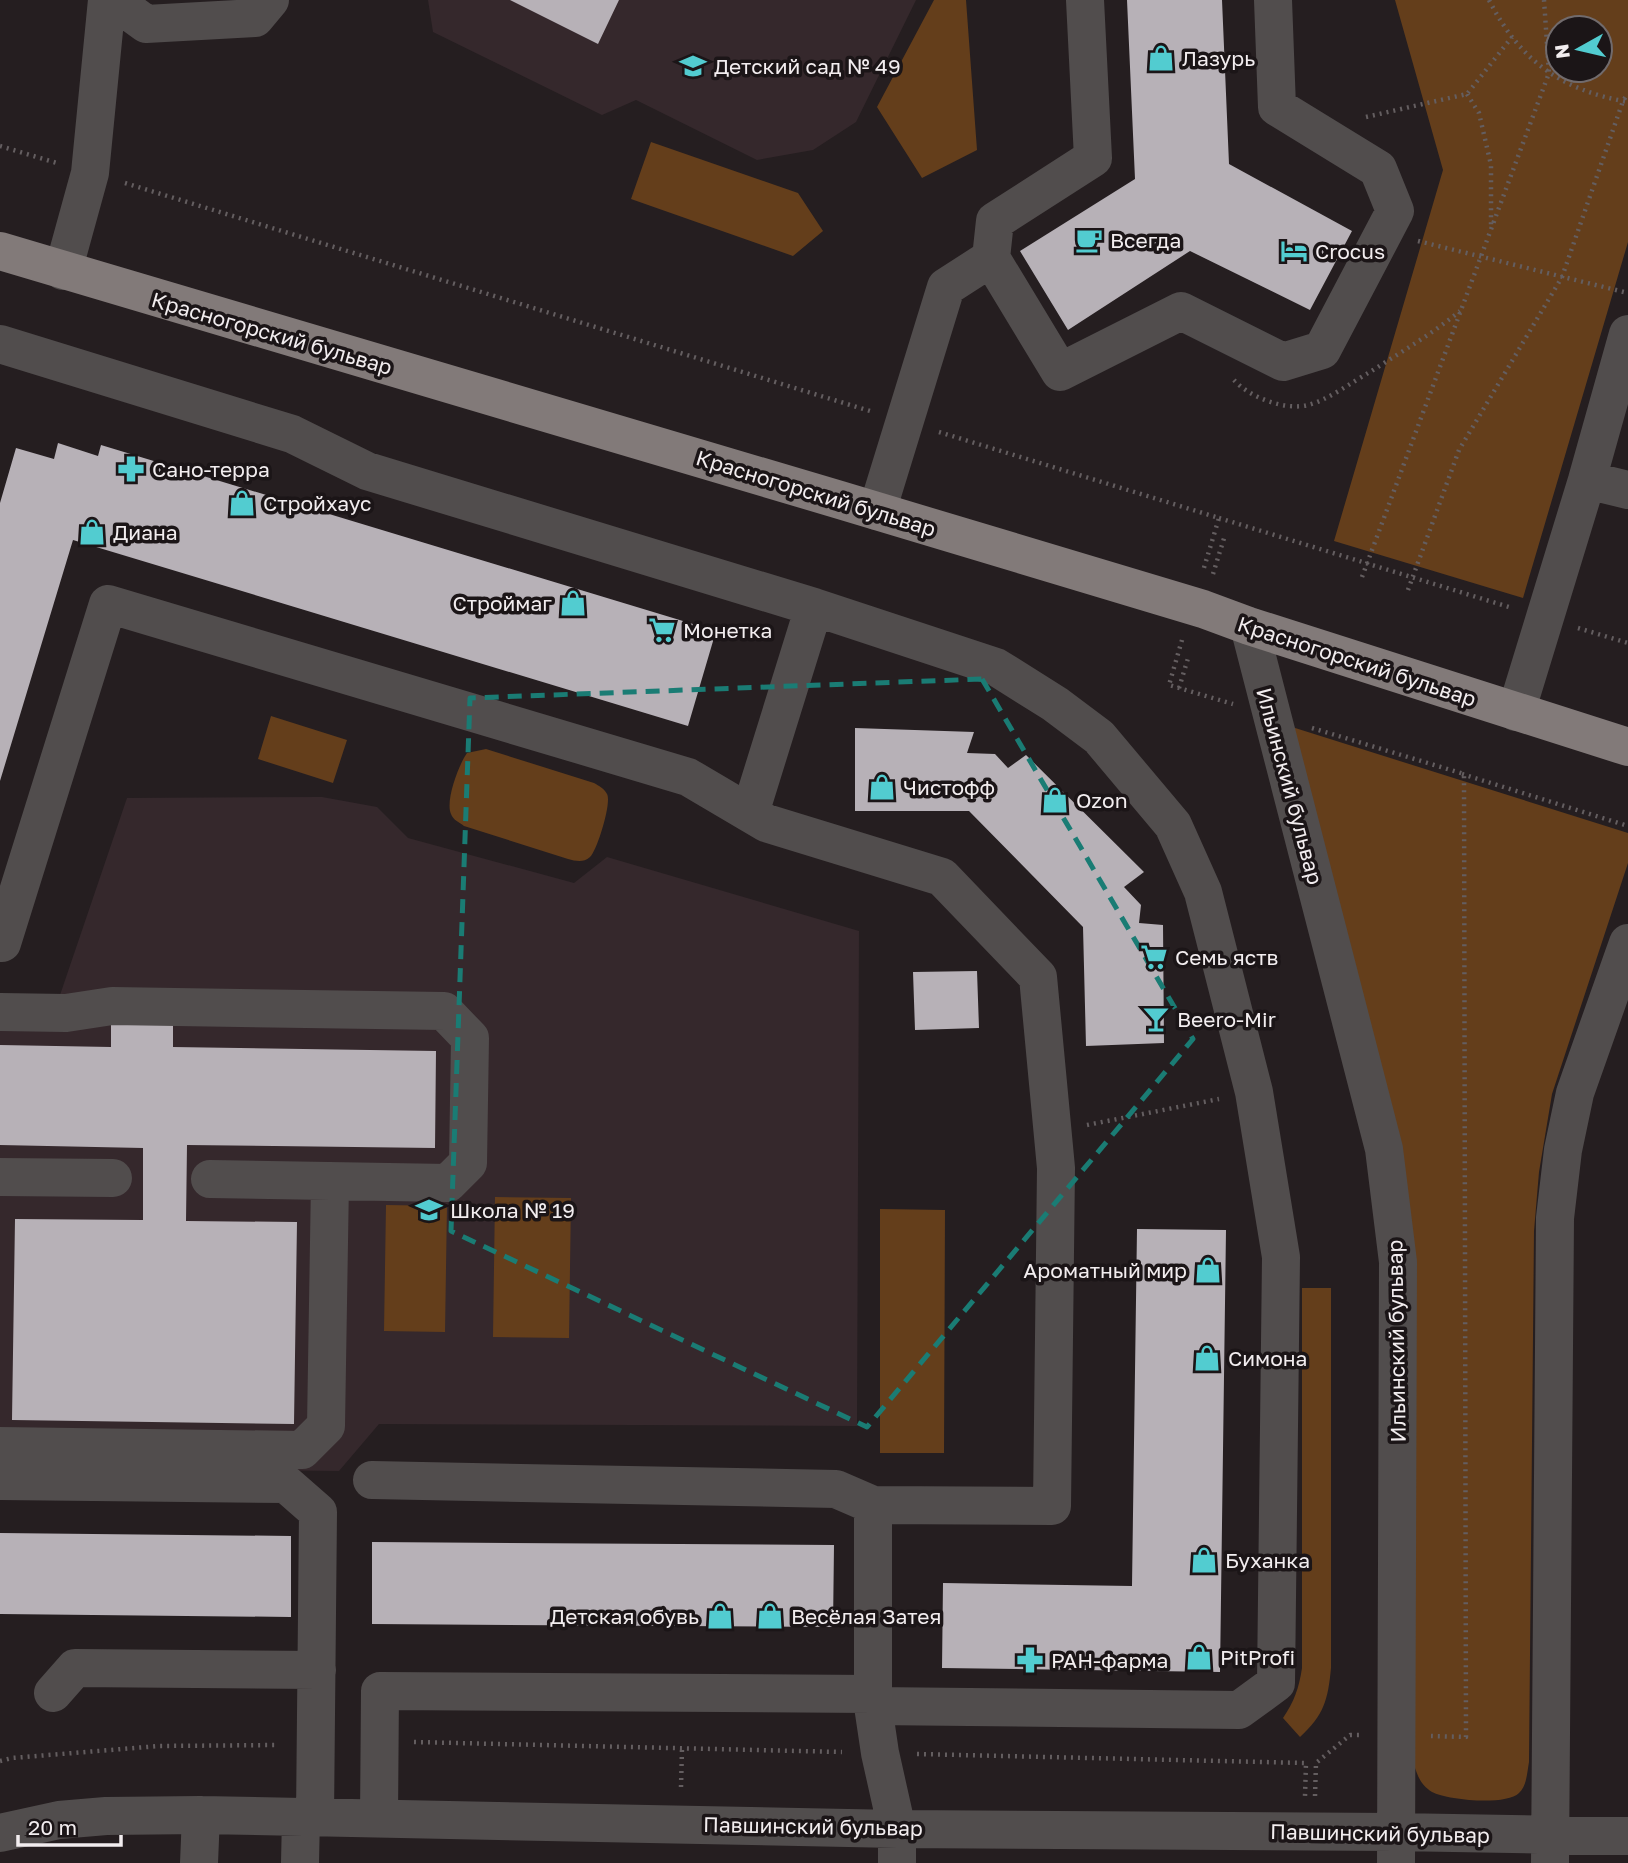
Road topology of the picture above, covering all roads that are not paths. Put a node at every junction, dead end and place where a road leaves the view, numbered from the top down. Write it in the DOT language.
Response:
graph roads {
  1 [pos="107,0"];
  2 [pos="113,0"];
  3 [pos="270,0"];
  4 [pos="1085,0"];
  5 [pos="1273,0"];
  6 [pos="0,251"];
  7 [pos="991,258"];
  8 [pos="64,271"];
  9 [pos="1628,334"];
  10 [pos="0,344"];
  11 [pos="1587,480"];
  12 [pos="1628,490"];
  13 [pos="877,511"];
  14 [pos="814,607"];
  15 [pos="1249,626"];
  16 [pos="1516,712"];
  17 [pos="1628,747"];
  18 [pos="750,813"];
  19 [pos="0,943"];
  20 [pos="1628,943"];
  21 [pos="0,1012"];
  22 [pos="0,1177"];
  23 [pos="113,1178"];
  24 [pos="210,1179"];
  25 [pos="330,1181"];
  26 [pos="0,1446"];
  27 [pos="372,1480"];
  28 [pos="0,1481"];
  29 [pos="873,1505"];
  30 [pos="317,1670"];
  31 [pos="53,1693"];
  32 [pos="872,1700"];
  33 [pos="201,1815"];
  34 [pos="308,1817"];
  35 [pos="379,1818"];
  36 [pos="0,1833"];
  37 [pos="1628,1836"];
  38 [pos="897,1846"];
  39 [pos="1396,1848"];
  40 [pos="1551,1849"];
  41 [pos="199,1863"];
  42 [pos="300,1863"];
  1 -- 8 [label="street"];
  2 -- 3 [label="street"];
  4 -- 7 [label="street"];
  5 -- 7 [label="street"];
  6 -- 8 [label="main road, Красногорский бульвар"];
  7 -- 13 [label="street"];
  8 -- 13 [label="main road, Красногорский бульвар"];
  9 -- 11 [label="street"];
  10 -- 14 [label="street"];
  11 -- 12 [label="street"];
  11 -- 16 [label="street"];
  13 -- 15 [label="main road, Красногорский бульвар"];
  14 -- 18 [label="street"];
  14 -- 32 [label="street"];
  15 -- 16 [label="main road, Красногорский бульвар"];
  15 -- 39 [label="street, Ильинский бульвар"];
  16 -- 17 [label="main road, Красногорский бульвар"];
  18 -- 19 [label="street"];
  18 -- 29 [label="street"];
  20 -- 40 [label="street"];
  21 -- 25 [label="street"];
  22 -- 23 [label="street"];
  24 -- 25 [label="street"];
  25 -- 26 [label="street"];
  27 -- 29 [label="street"];
  28 -- 30 [label="street"];
  29 -- 32 [label="street"];
  30 -- 31 [label="street"];
  30 -- 34 [label="street"];
  32 -- 35 [label="street"];
  32 -- 38 [label="street"];
  33 -- 34 [label="street, Павшинский бульвар"];
  33 -- 36 [label="street, Павшинский бульвар"];
  33 -- 41 [label="street"];
  34 -- 35 [label="street, Павшинский бульвар"];
  34 -- 42 [label="street"];
  35 -- 38 [label="street, Павшинский бульвар"];
  37 -- 40 [label="street, Павшинский бульвар"];
  38 -- 39 [label="street, Павшинский бульвар"];
  39 -- 40 [label="street, Павшинский бульвар"];
}
